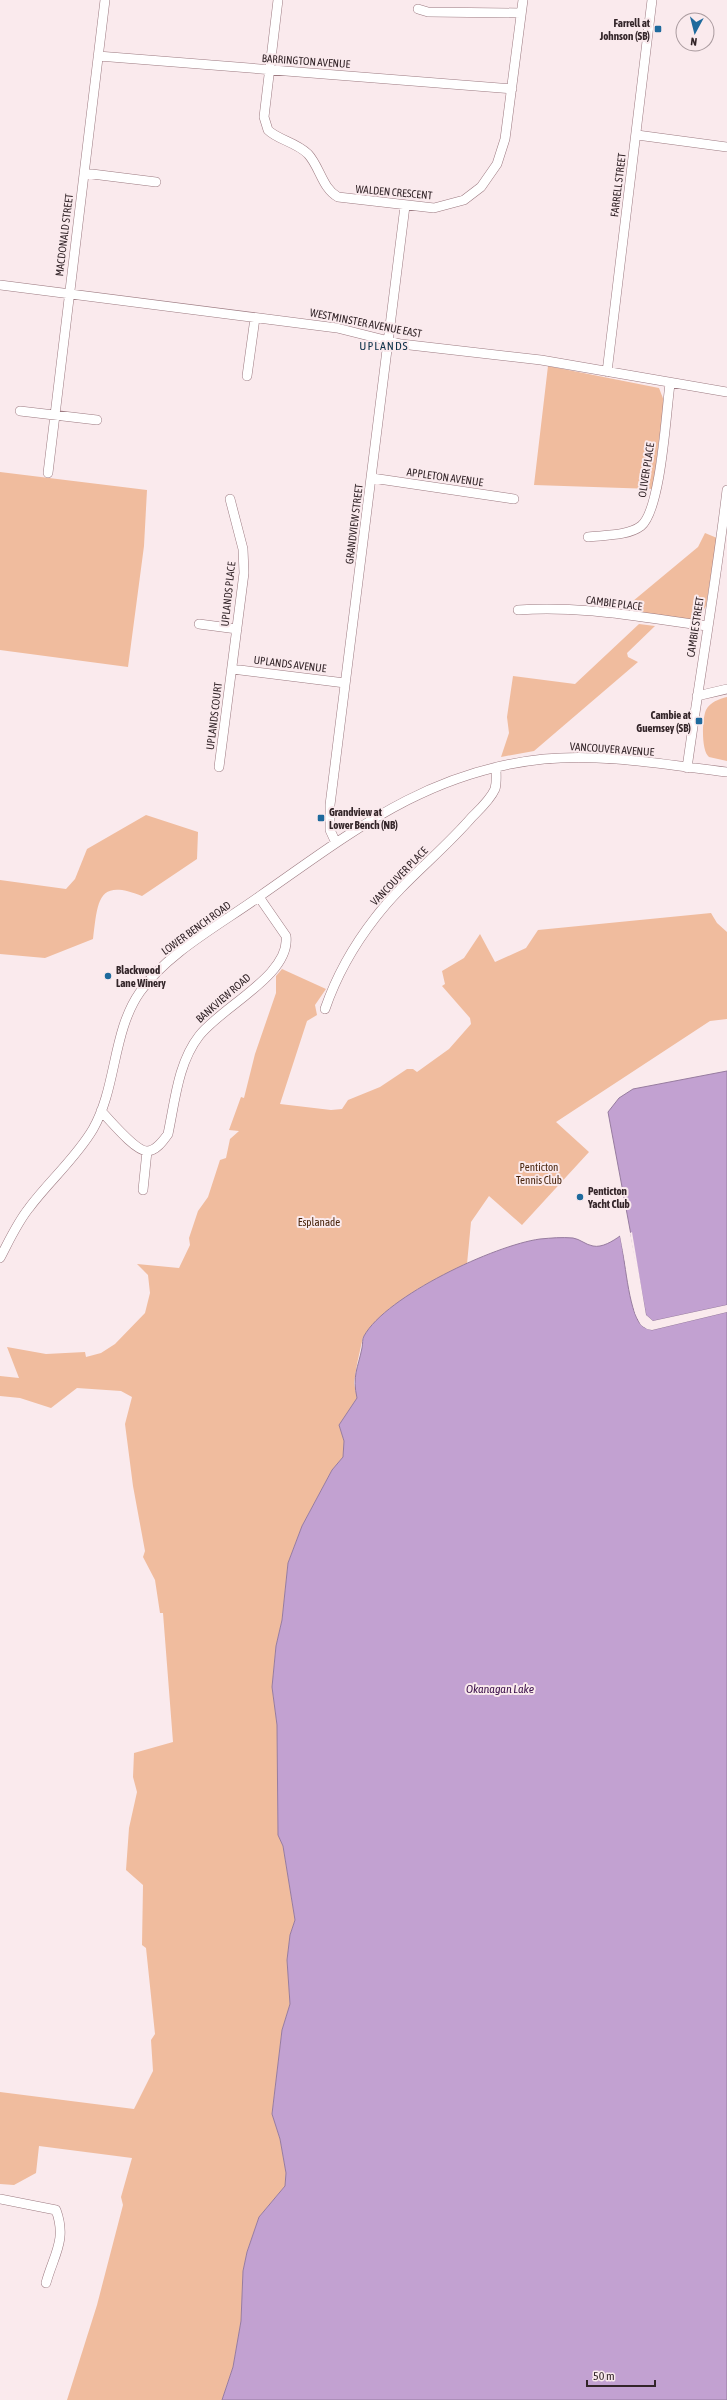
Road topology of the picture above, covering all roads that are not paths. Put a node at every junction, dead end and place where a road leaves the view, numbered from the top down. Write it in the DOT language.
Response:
graph roads {
  1 [pos="105,0"];
  2 [pos="278,0"];
  3 [pos="523,0"];
  4 [pos="652,0"];
  5 [pos="418,9"];
  6 [pos="521,13"];
  7 [pos="98,56"];
  8 [pos="269,71"];
  9 [pos="512,89"];
  10 [pos="636,135"];
  11 [pos="727,147"];
  12 [pos="84,173"];
  13 [pos="156,182"];
  14 [pos="405,206"];
  15 [pos="0,285"];
  16 [pos="69,294"];
  17 [pos="255,318"];
  18 [pos="389,341"];
  19 [pos="606,372"];
  20 [pos="247,376"];
  21 [pos="670,384"];
  22 [pos="727,392"];
  23 [pos="20,411"];
  24 [pos="55,415"];
  25 [pos="97,420"];
  26 [pos="48,472"];
  27 [pos="372,478"];
  28 [pos="727,490"];
  29 [pos="230,499"];
  30 [pos="514,499"];
  31 [pos="588,537"];
  32 [pos="518,610"];
  33 [pos="199,624"];
  34 [pos="707,626"];
  35 [pos="237,629"];
  36 [pos="232,669"];
  37 [pos="345,683"];
  38 [pos="727,689"];
  39 [pos="696,696"];
  40 [pos="219,767"];
  41 [pos="496,768"];
  42 [pos="687,768"];
  43 [pos="727,772"];
  44 [pos="336,843"];
  45 [pos="259,897"];
  46 [pos="325,1009"];
  47 [pos="101,1111"];
  48 [pos="147,1151"];
  49 [pos="143,1190"];
  50 [pos="0,1258"];
  51 [pos="0,2200"];
  52 [pos="46,2283"];
  1 -- 7 [label="street, MACDONALD STREET"];
  2 -- 8 [label="street, WALDEN CRESCENT"];
  3 -- 6 [label="street, WALDEN CRESCENT"];
  4 -- 10 [label="street, FARRELL STREET"];
  5 -- 6 [label="street"];
  6 -- 9 [label="street, WALDEN CRESCENT"];
  7 -- 8 [label="street, BARRINGTON AVENUE"];
  7 -- 12 [label="street, MACDONALD STREET"];
  8 -- 9 [label="street, BARRINGTON AVENUE"];
  8 -- 14 [label="street, WALDEN CRESCENT"];
  9 -- 14 [label="street, WALDEN CRESCENT"];
  10 -- 11 [label="street"];
  10 -- 19 [label="street, FARRELL STREET"];
  12 -- 13 [label="street"];
  12 -- 16 [label="street, MACDONALD STREET"];
  14 -- 18 [label="street, GRANDVIEW STREET"];
  15 -- 16 [label="street, WESTMINSTER AVENUE EAST"];
  16 -- 17 [label="street, WESTMINSTER AVENUE EAST"];
  16 -- 24 [label="street, MACDONALD STREET"];
  17 -- 18 [label="street, WESTMINSTER AVENUE EAST"];
  17 -- 20 [label="street"];
  18 -- 19 [label="street, WESTMINSTER AVENUE EAST"];
  18 -- 27 [label="street, GRANDVIEW STREET"];
  19 -- 21 [label="street, WESTMINSTER AVENUE EAST"];
  21 -- 22 [label="street, WESTMINSTER AVENUE EAST"];
  21 -- 31 [label="street, OLIVER PLACE"];
  23 -- 24 [label="street"];
  24 -- 25 [label="street"];
  24 -- 26 [label="street, MACDONALD STREET"];
  27 -- 30 [label="street, APPLETON AVENUE"];
  27 -- 37 [label="street, GRANDVIEW STREET"];
  28 -- 34 [label="street, CAMBIE STREET"];
  29 -- 35 [label="street, UPLANDS PLACE"];
  32 -- 34 [label="street, CAMBIE PLACE"];
  33 -- 35 [label="street"];
  34 -- 39 [label="street, CAMBIE STREET"];
  35 -- 36 [label="street, UPLANDS PLACE"];
  36 -- 37 [label="street, UPLANDS AVENUE"];
  36 -- 40 [label="street, UPLANDS COURT"];
  37 -- 44 [label="street, GRANDVIEW STREET"];
  38 -- 39 [label="street"];
  39 -- 42 [label="street, CAMBIE STREET"];
  41 -- 42 [label="street, VANCOUVER AVENUE"];
  41 -- 44 [label="street, LOWER BENCH ROAD"];
  41 -- 46 [label="street, VANCOUVER PLACE"];
  42 -- 43 [label="street, VANCOUVER AVENUE"];
  44 -- 45 [label="street, LOWER BENCH ROAD"];
  45 -- 47 [label="street, LOWER BENCH ROAD"];
  45 -- 48 [label="street, BANKVIEW ROAD"];
  47 -- 48 [label="street"];
  47 -- 50 [label="street, LOWER BENCH ROAD"];
  48 -- 49 [label="street"];
  51 -- 52 [label="street"];
}
